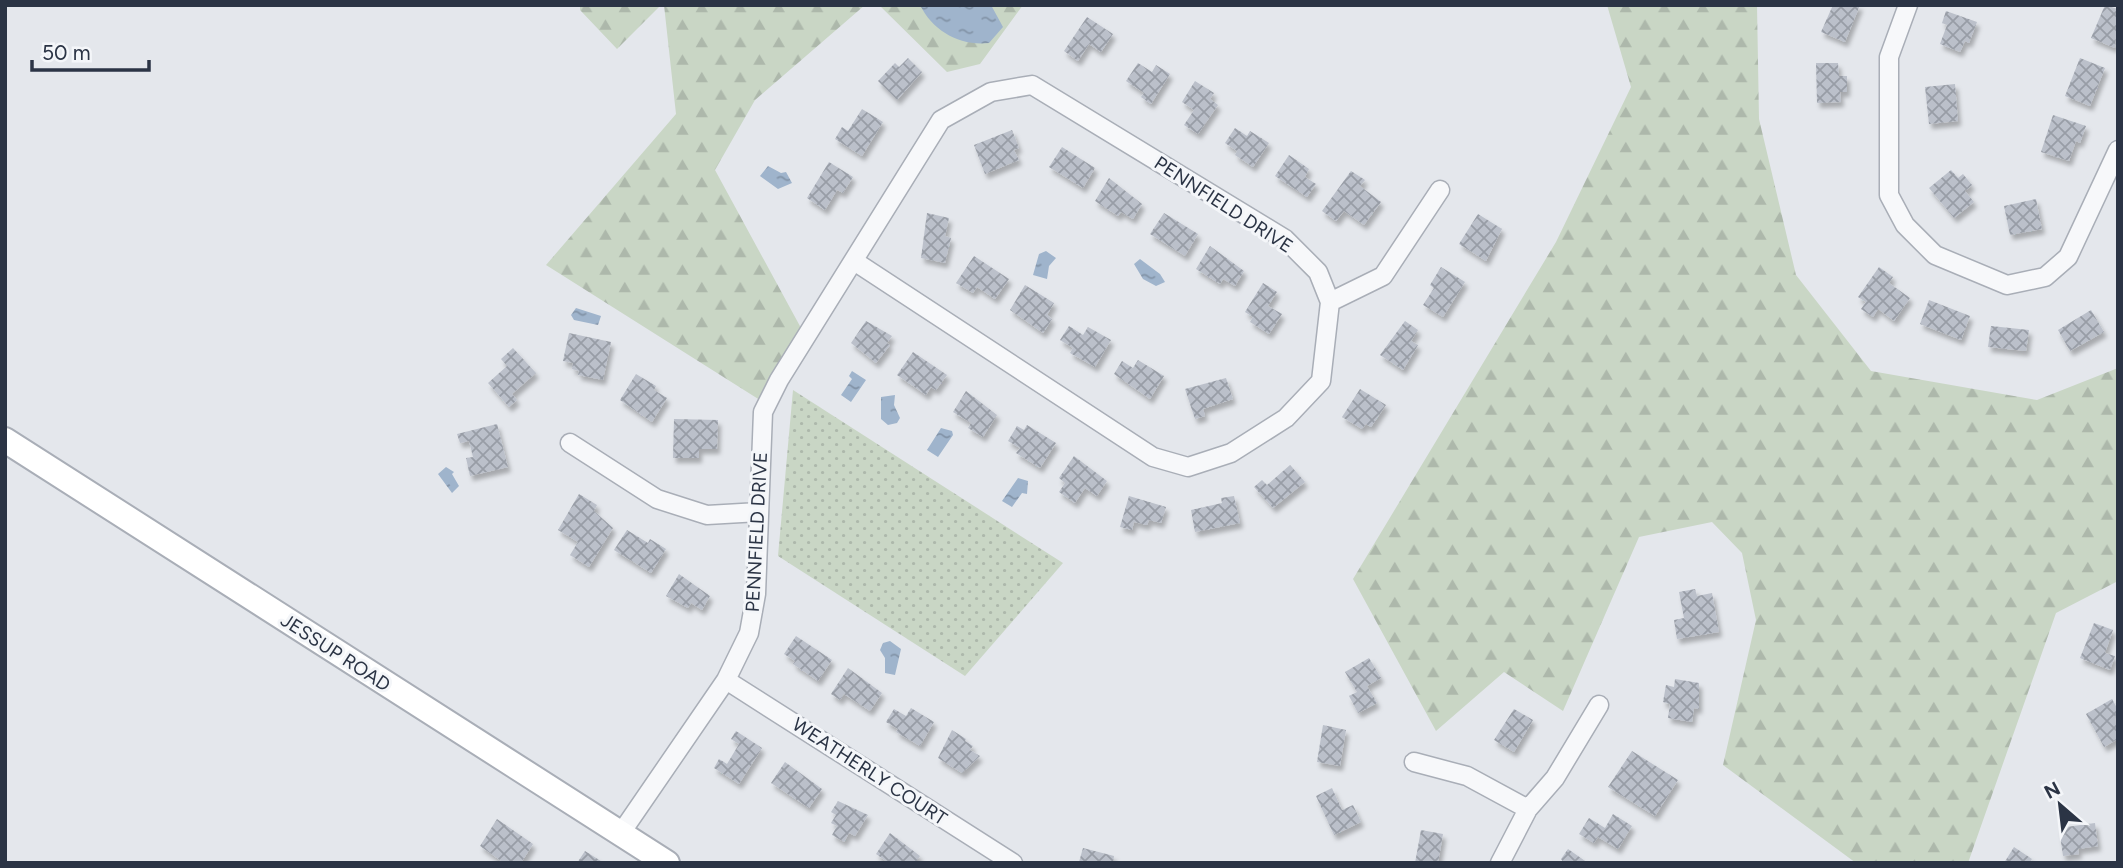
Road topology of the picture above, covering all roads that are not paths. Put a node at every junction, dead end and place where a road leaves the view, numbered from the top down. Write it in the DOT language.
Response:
graph roads {
  1 [pos="1908,5"];
  2 [pos="2118,150"];
  3 [pos="1440,190"];
  4 [pos="853,261"];
  5 [pos="1330,302"];
  6 [pos="5,440"];
  7 [pos="570,443"];
  8 [pos="759,512"];
  9 [pos="726,680"];
  10 [pos="1599,705"];
  11 [pos="1414,762"];
  12 [pos="1528,809"];
  13 [pos="621,833"];
  14 [pos="667,863"];
  15 [pos="1013,863"];
  16 [pos="1500,863"];
  1 -- 2 [label="street"];
  3 -- 5 [label="street"];
  4 -- 5 [label="street"];
  4 -- 5 [label="street, PENNFIELD DRIVE"];
  4 -- 8 [label="street, PENNFIELD DRIVE"];
  6 -- 13 [label="street, JESSUP ROAD"];
  7 -- 8 [label="street"];
  8 -- 9 [label="street, PENNFIELD DRIVE"];
  9 -- 13 [label="street, PENNFIELD DRIVE"];
  9 -- 15 [label="street, WEATHERLY COURT"];
  10 -- 12 [label="street"];
  11 -- 12 [label="street"];
  12 -- 16 [label="street"];
  13 -- 14 [label="street, JESSUP ROAD"];
}
